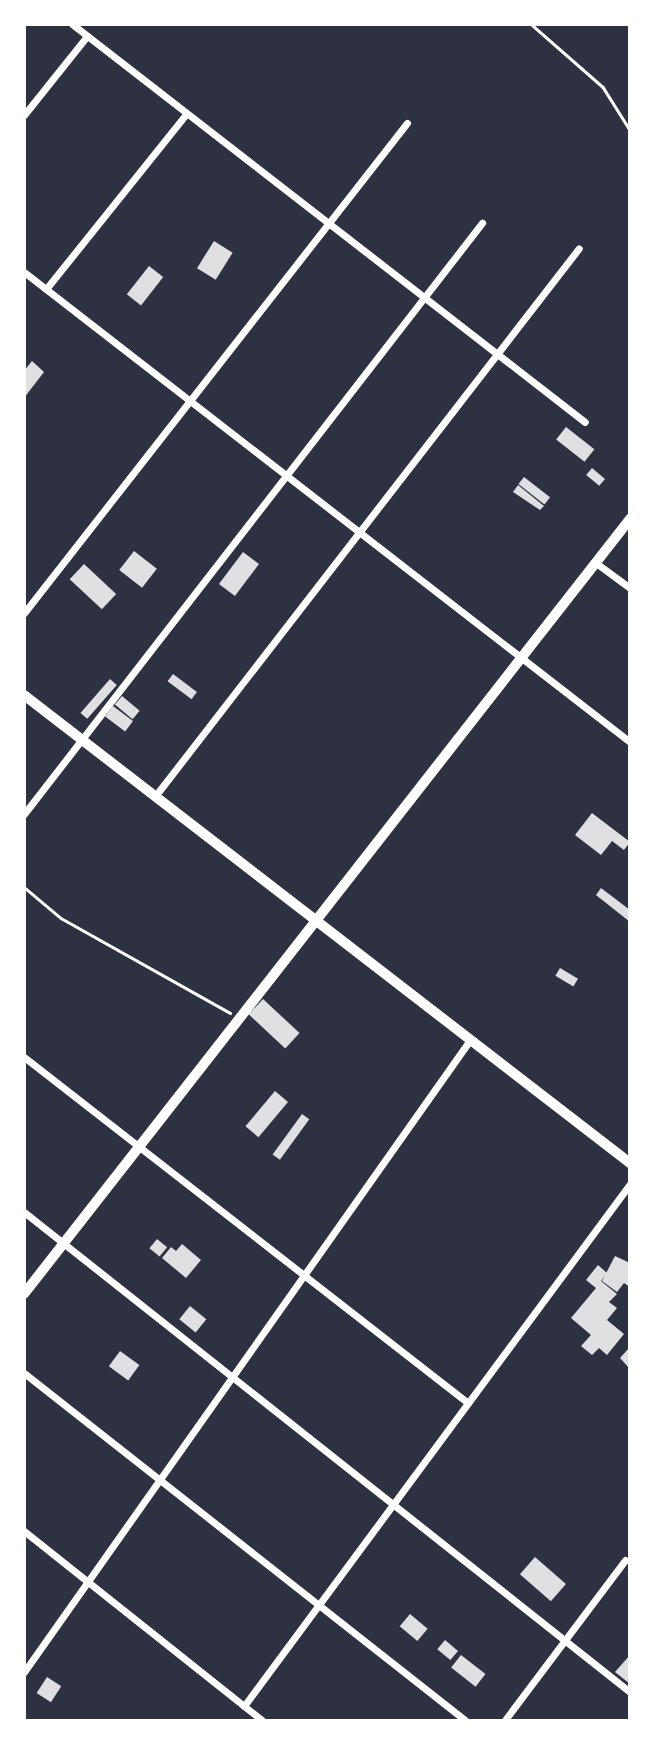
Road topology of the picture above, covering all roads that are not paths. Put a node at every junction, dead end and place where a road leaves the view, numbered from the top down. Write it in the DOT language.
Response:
graph roads {
  1 [pos="72,24"];
  2 [pos="87,36"];
  3 [pos="186,114"];
  4 [pos="24,115"];
  5 [pos="407,123"];
  6 [pos="328,223"];
  7 [pos="482,223"];
  8 [pos="579,248"];
  9 [pos="24,272"];
  10 [pos="46,289"];
  11 [pos="425,298"];
  12 [pos="497,354"];
  13 [pos="188,399"];
  14 [pos="585,422"];
  15 [pos="287,476"];
  16 [pos="629,519"];
  17 [pos="359,532"];
  18 [pos="596,563"];
  19 [pos="629,589"];
  20 [pos="24,613"];
  21 [pos="521,657"];
  22 [pos="24,695"];
  23 [pos="81,739"];
  24 [pos="629,742"];
  25 [pos="156,795"];
  26 [pos="24,814"];
  27 [pos="316,920"];
  28 [pos="470,1041"];
  29 [pos="24,1057"];
  30 [pos="139,1146"];
  31 [pos="629,1163"];
  32 [pos="629,1184"];
  33 [pos="24,1212"];
  34 [pos="64,1243"];
  35 [pos="304,1275"];
  36 [pos="24,1294"];
  37 [pos="24,1373"];
  38 [pos="232,1377"];
  39 [pos="468,1403"];
  40 [pos="160,1480"];
  41 [pos="393,1504"];
  42 [pos="24,1531"];
  43 [pos="625,1560"];
  44 [pos="88,1582"];
  45 [pos="318,1605"];
  46 [pos="564,1641"];
  47 [pos="24,1672"];
  48 [pos="629,1692"];
  49 [pos="244,1706"];
  50 [pos="262,1720"];
  51 [pos="465,1720"];
  52 [pos="505,1720"];
  1 -- 2 [label="street"];
  2 -- 3 [label="street"];
  2 -- 4 [label="street"];
  3 -- 6 [label="street"];
  3 -- 10 [label="street"];
  5 -- 6 [label="street"];
  6 -- 11 [label="street"];
  6 -- 13 [label="street"];
  7 -- 11 [label="street"];
  8 -- 12 [label="street"];
  9 -- 10 [label="street"];
  10 -- 13 [label="street"];
  11 -- 12 [label="street"];
  11 -- 15 [label="street"];
  12 -- 14 [label="street"];
  12 -- 17 [label="street"];
  13 -- 15 [label="street"];
  13 -- 20 [label="street"];
  15 -- 17 [label="street"];
  15 -- 23 [label="street"];
  16 -- 18 [label="street"];
  17 -- 21 [label="street"];
  17 -- 25 [label="street"];
  18 -- 19 [label="street"];
  18 -- 21 [label="street"];
  21 -- 24 [label="street"];
  21 -- 27 [label="street"];
  22 -- 23 [label="main road"];
  23 -- 25 [label="main road"];
  23 -- 26 [label="street"];
  25 -- 27 [label="main road"];
  27 -- 28 [label="main road"];
  27 -- 30 [label="street"];
  28 -- 31 [label="main road"];
  28 -- 35 [label="street"];
  29 -- 30 [label="street"];
  30 -- 34 [label="street"];
  30 -- 35 [label="street"];
  32 -- 39 [label="street"];
  33 -- 34 [label="street"];
  34 -- 36 [label="street"];
  34 -- 38 [label="street"];
  35 -- 38 [label="street"];
  35 -- 39 [label="street"];
  37 -- 40 [label="street"];
  38 -- 40 [label="street"];
  38 -- 41 [label="street"];
  39 -- 41 [label="street"];
  40 -- 44 [label="street"];
  40 -- 45 [label="street"];
  41 -- 45 [label="street"];
  41 -- 46 [label="street"];
  42 -- 44 [label="street"];
  43 -- 46 [label="street"];
  44 -- 47 [label="street"];
  44 -- 49 [label="street"];
  45 -- 49 [label="street"];
  45 -- 51 [label="street"];
  46 -- 48 [label="street"];
  46 -- 52 [label="street"];
  49 -- 50 [label="street"];
}
